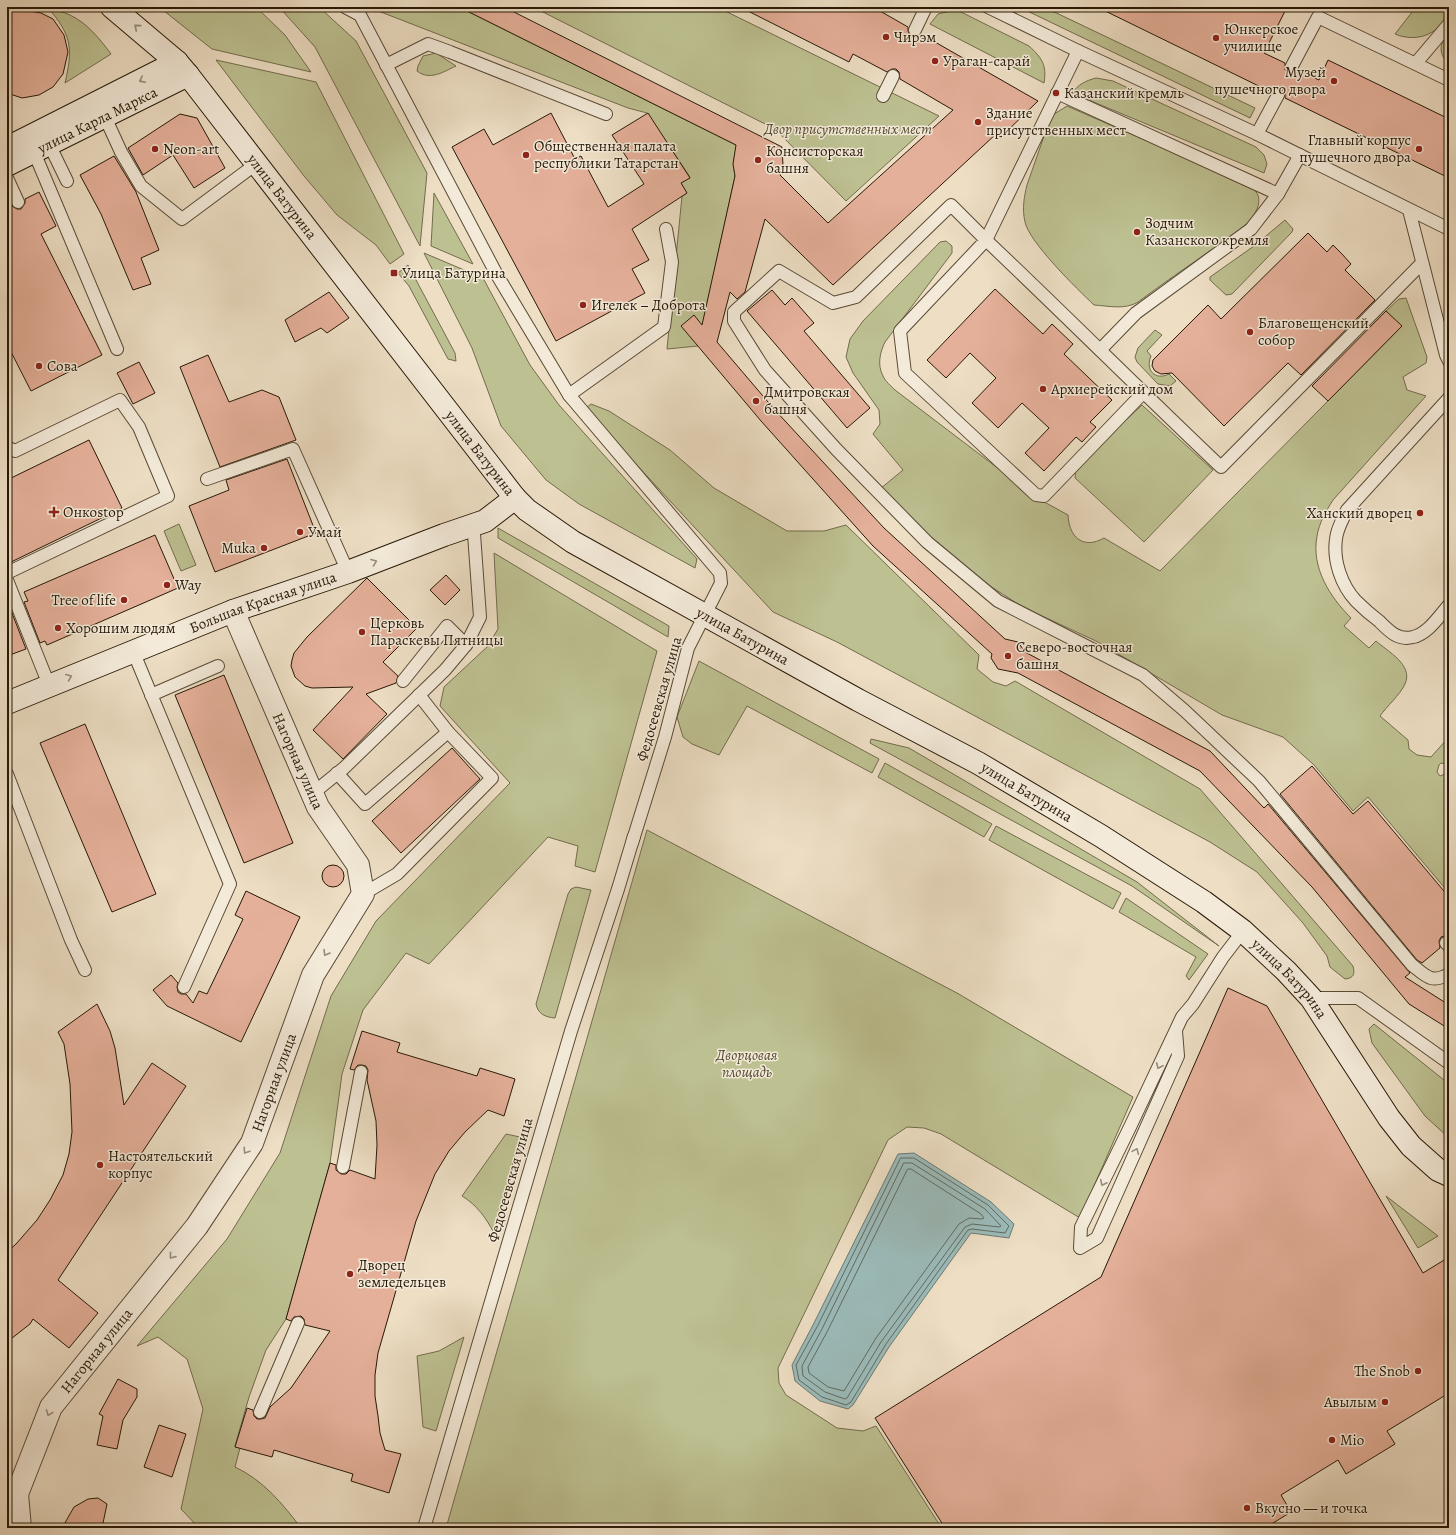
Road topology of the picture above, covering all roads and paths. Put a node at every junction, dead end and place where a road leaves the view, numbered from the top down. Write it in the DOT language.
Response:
graph roads {
  1 [pos="112,7"];
  2 [pos="345,7"];
  3 [pos="926,7"];
  4 [pos="988,7"];
  5 [pos="1449,24"];
  6 [pos="915,30"];
  7 [pos="1078,51"];
  8 [pos="1416,64"];
  9 [pos="386,65"];
  10 [pos="1292,66"];
  11 [pos="182,69"];
  12 [pos="893,76"];
  13 [pos="1449,80"];
  14 [pos="1057,93"];
  15 [pos="1278,95"];
  16 [pos="883,96"];
  17 [pos="606,114"];
  18 [pos="105,117"];
  19 [pos="1257,134"];
  20 [pos="41,148"];
  21 [pos="8,150"];
  22 [pos="1300,155"];
  23 [pos="256,164"];
  24 [pos="7,178"];
  25 [pos="67,180"];
  26 [pos="1278,194"];
  27 [pos="18,202"];
  28 [pos="1409,210"];
  29 [pos="666,229"];
  30 [pos="1449,229"];
  31 [pos="986,240"];
  32 [pos="1422,263"];
  33 [pos="117,349"];
  34 [pos="1100,350"];
  35 [pos="1449,361"];
  36 [pos="1143,393"];
  37 [pos="569,395"];
  38 [pos="1449,398"];
  39 [pos="7,447"];
  40 [pos="207,479"];
  41 [pos="515,498"];
  42 [pos="474,534"];
  43 [pos="348,572"];
  44 [pos="7,573"];
  45 [pos="7,580"];
  46 [pos="1449,605"];
  47 [pos="233,611"];
  48 [pos="704,615"];
  49 [pos="466,645"];
  50 [pos="133,651"];
  51 [pos="218,666"];
  52 [pos="403,681"];
  53 [pos="49,685"];
  54 [pos="151,695"];
  55 [pos="419,695"];
  56 [pos="7,703"];
  57 [pos="448,732"];
  58 [pos="337,773"];
  59 [pos="7,774"];
  60 [pos="312,794"];
  61 [pos="363,894"];
  62 [pos="1243,932"];
  63 [pos="85,970"];
  64 [pos="1449,974"];
  65 [pos="184,986"];
  66 [pos="1311,998"];
  67 [pos="1176,1031"];
  68 [pos="1449,1063"];
  69 [pos="361,1072"];
  70 [pos="343,1167"];
  71 [pos="1449,1175"];
  72 [pos="298,1323"];
  73 [pos="260,1412"];
  74 [pos="20,1528"];
  75 [pos="424,1528"];
  11 -- 1 [label="main road, улица Батурина, one-way"];
  2 -- 9 [label="lane, Федосеевская улица"];
  3 -- 6 [label="lane"];
  4 -- 7 [label="lane"];
  5 -- 8 [label="lane"];
  7 -- 14 [label="lane"];
  7 -- 19 [label="lane"];
  8 -- 10 [label="lane"];
  8 -- 13 [label="lane"];
  9 -- 17 [label="lane"];
  9 -- 37 [label="lane, Федосеевская улица"];
  11 -- 18 [label="main road, улица Карла Маркса"];
  11 -- 21 [label="main road, улица Карла Маркса, one-way"];
  11 -- 23 [label="main road, улица Батурина"];
  12 -- 16 [label="lane"];
  14 -- 26 [label="lane"];
  14 -- 31 [label="lane"];
  15 -- 19 [label="lane"];
  18 -- 20 [label="main road, улица Карла Маркса"];
  18 -- 23 [label="lane"];
  19 -- 22 [label="lane"];
  20 -- 21 [label="main road, улица Карла Маркса"];
  20 -- 25 [label="lane"];
  20 -- 33 [label="lane"];
  22 -- 26 [label="lane"];
  22 -- 28 [label="lane"];
  23 -- 41 [label="main road, улица Батурина"];
  24 -- 27 [label="lane"];
  26 -- 34 [label="lane"];
  28 -- 30 [label="lane"];
  28 -- 32 [label="lane"];
  29 -- 37 [label="lane"];
  31 -- 34 [label="lane"];
  31 -- 36 [label="lane"];
  31 -- 64 [label="lane"];
  32 -- 35 [label="lane"];
  32 -- 36 [label="lane"];
  34 -- 36 [label="lane"];
  37 -- 48 [label="lane, Федосеевская улица"];
  38 -- 46 [label="lane"];
  39 -- 44 [label="lane"];
  40 -- 43 [label="lane"];
  43 -- 41 [label="main road, Большая Красная улица, one-way"];
  41 -- 48 [label="main road, улица Батурина"];
  42 -- 49 [label="lane"];
  43 -- 47 [label="main road, Большая Красная улица"];
  45 -- 53 [label="lane"];
  47 -- 50 [label="main road, Большая Красная улица"];
  47 -- 60 [label="main road, Нагорная улица"];
  48 -- 62 [label="main road, улица Батурина"];
  48 -- 75 [label="lane, Федосеевская улица"];
  49 -- 52 [label="lane"];
  49 -- 55 [label="lane"];
  53 -- 50 [label="main road, Большая Красная улица, one-way"];
  50 -- 54 [label="lane"];
  51 -- 54 [label="lane"];
  53 -- 56 [label="main road, Большая Красная улица"];
  54 -- 65 [label="lane"];
  55 -- 57 [label="lane"];
  55 -- 58 [label="lane"];
  57 -- 58 [label="lane"];
  57 -- 61 [label="lane"];
  58 -- 60 [label="lane"];
  59 -- 63 [label="lane"];
  60 -- 61 [label="main road, Нагорная улица"];
  61 -- 74 [label="main road, Нагорная улица, one-way"];
  62 -- 66 [label="main road, улица Батурина"];
  62 -- 67 [label="lane"];
  66 -- 68 [label="lane"];
  66 -- 71 [label="main road, улица Батурина"];
  67 -- 67 [label="lane, one-way"];
  69 -- 70 [label="lane"];
  72 -- 73 [label="lane"];
}
